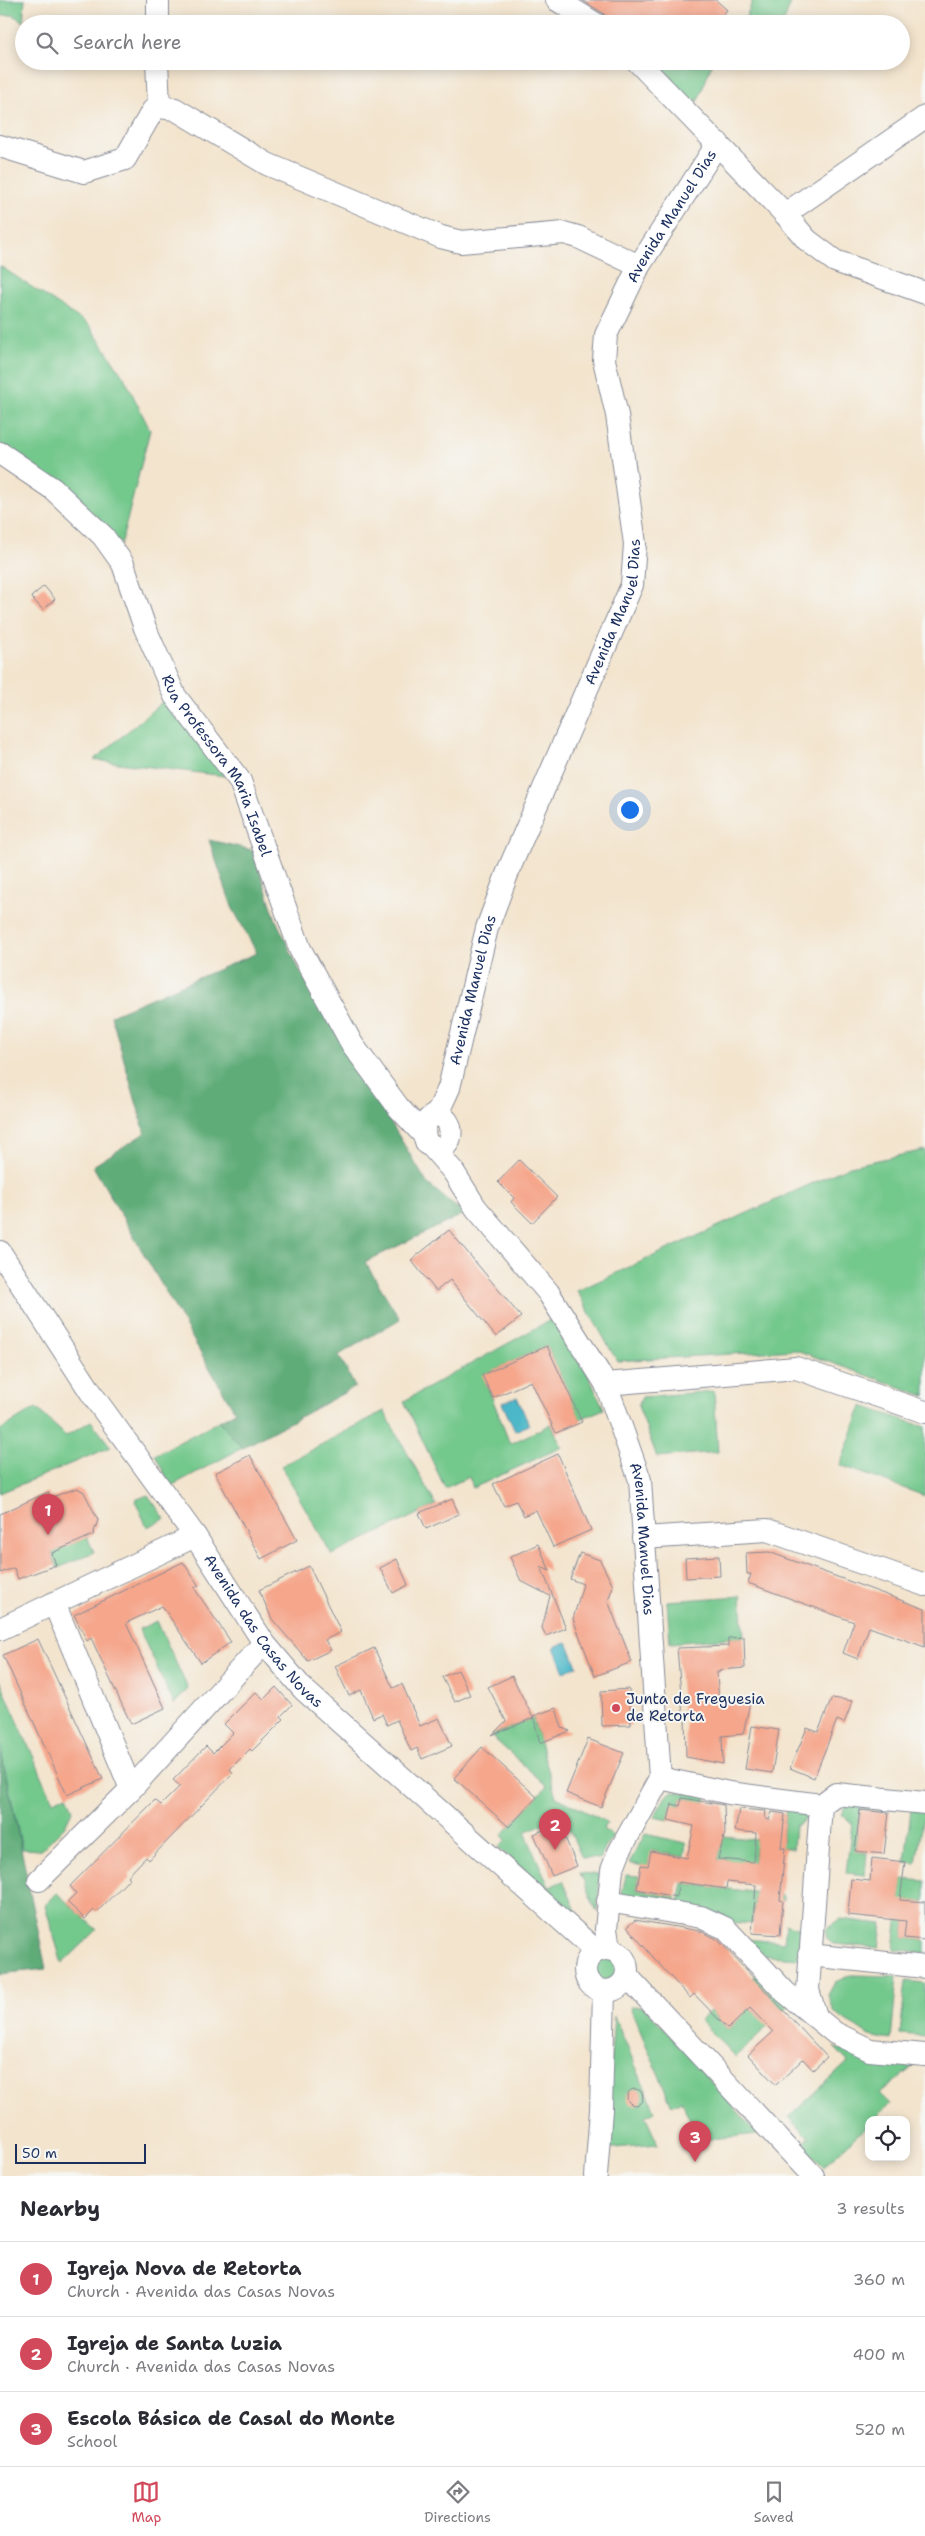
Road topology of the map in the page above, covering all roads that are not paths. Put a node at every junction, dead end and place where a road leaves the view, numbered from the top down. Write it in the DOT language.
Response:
graph roads {
  1 [pos="158,0"];
  2 [pos="557,0"];
  3 [pos="158,15"];
  4 [pos="581,15"];
  5 [pos="157,70"];
  6 [pos="647,70"];
  7 [pos="159,107"];
  8 [pos="925,117"];
  9 [pos="718,143"];
  10 [pos="0,146"];
  11 [pos="785,214"];
  12 [pos="639,266"];
  13 [pos="925,292"];
  14 [pos="0,453"];
  15 [pos="438,1130"];
  16 [pos="0,1252"];
  17 [pos="606,1384"];
  18 [pos="925,1412"];
  19 [pos="195,1536"];
  20 [pos="643,1538"];
  21 [pos="925,1584"];
  22 [pos="54,1603"];
  23 [pos="0,1629"];
  24 [pos="264,1643"];
  25 [pos="660,1778"];
  26 [pos="131,1788"];
  27 [pos="925,1803"];
  28 [pos="821,1805"];
  29 [pos="39,1880"];
  30 [pos="608,1901"];
  31 [pos="603,1950"];
  32 [pos="809,1956"];
  33 [pos="925,1967"];
  34 [pos="627,1976"];
  35 [pos="604,1991"];
  36 [pos="816,2016"];
  37 [pos="925,2055"];
  38 [pos="596,2176"];
  39 [pos="813,2176"];
  1 -- 3 [label="street"];
  2 -- 4 [label="street"];
  5 -- 7 [label="street"];
  6 -- 9 [label="street"];
  7 -- 10 [label="street"];
  7 -- 12 [label="street"];
  8 -- 11 [label="street"];
  9 -- 11 [label="street"];
  9 -- 12 [label="street, Avenida Manuel Dias"];
  11 -- 13 [label="street"];
  12 -- 15 [label="street, Avenida Manuel Dias"];
  14 -- 15 [label="street, Rua Professora Maria Isabel"];
  15 -- 17 [label="street, Avenida Manuel Dias"];
  16 -- 19 [label="street, Avenida das Casas Novas"];
  17 -- 18 [label="street"];
  17 -- 20 [label="street, Avenida Manuel Dias"];
  19 -- 22 [label="street"];
  19 -- 24 [label="street, Avenida das Casas Novas"];
  20 -- 21 [label="street"];
  20 -- 25 [label="street, Avenida Manuel Dias"];
  22 -- 23 [label="street"];
  22 -- 26 [label="street"];
  24 -- 26 [label="street"];
  24 -- 31 [label="street, Avenida das Casas Novas"];
  25 -- 28 [label="street"];
  25 -- 30 [label="street"];
  26 -- 29 [label="street"];
  27 -- 28 [label="street"];
  28 -- 32 [label="street"];
  30 -- 31 [label="street"];
  30 -- 36 [label="street"];
  31 -- 34 [label="street"];
  31 -- 35 [label="street"];
  32 -- 33 [label="street"];
  32 -- 36 [label="street"];
  34 -- 35 [label="street"];
  34 -- 39 [label="street"];
  35 -- 38 [label="street"];
  36 -- 37 [label="street"];
}
